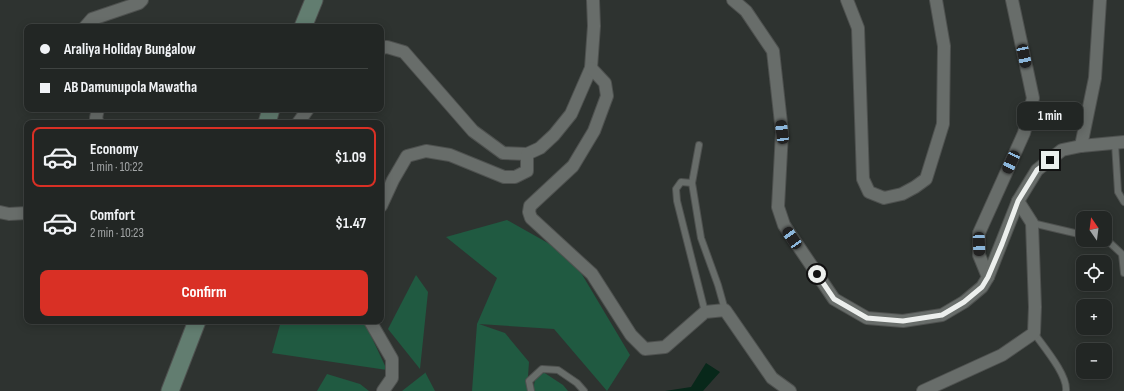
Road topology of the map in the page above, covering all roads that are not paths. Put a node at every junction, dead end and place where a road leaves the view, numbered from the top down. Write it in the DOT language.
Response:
graph roads {
  1 [pos="142,0"];
  2 [pos="314,0"];
  3 [pos="593,0"];
  4 [pos="733,0"];
  5 [pos="847,0"];
  6 [pos="936,0"];
  7 [pos="1012,0"];
  8 [pos="1100,0"];
  9 [pos="88,24"];
  10 [pos="304,24"];
  11 [pos="384,48"];
  12 [pos="591,68"];
  13 [pos="1120,143"];
  14 [pos="699,145"];
  15 [pos="1081,146"];
  16 [pos="527,154"];
  17 [pos="692,182"];
  18 [pos="384,200"];
  19 [pos="1018,201"];
  20 [pos="1124,202"];
  21 [pos="0,212"];
  22 [pos="24,213"];
  23 [pos="1032,223"];
  24 [pos="1076,233"];
  25 [pos="1112,245"];
  26 [pos="1124,273"];
  27 [pos="988,277"];
  28 [pos="725,310"];
  29 [pos="705,312"];
  30 [pos="196,324"];
  31 [pos="372,324"];
  32 [pos="1034,333"];
  33 [pos="170,391"];
  34 [pos="383,391"];
  35 [pos="531,391"];
  36 [pos="584,391"];
  37 [pos="790,391"];
  38 [pos="923,391"];
  39 [pos="1066,391"];
  1 -- 9 [label="street"];
  2 -- 10 [label="street"];
  3 -- 12 [label="street"];
  4 -- 27 [label="street"];
  5 -- 6 [label="street"];
  7 -- 27 [label="street"];
  8 -- 15 [label="street"];
  11 -- 16 [label="street"];
  12 -- 16 [label="street"];
  12 -- 29 [label="street"];
  13 -- 15 [label="street"];
  13 -- 20 [label="lane"];
  14 -- 17 [label="lane"];
  15 -- 19 [label="street"];
  16 -- 18 [label="street"];
  17 -- 28 [label="lane"];
  17 -- 29 [label="lane"];
  19 -- 23 [label="street"];
  19 -- 27 [label="street"];
  21 -- 22 [label="street"];
  23 -- 24 [label="lane"];
  23 -- 32 [label="street"];
  25 -- 26 [label="lane"];
  28 -- 29 [label="street"];
  28 -- 37 [label="street"];
  30 -- 33 [label="street"];
  31 -- 34 [label="street"];
  32 -- 38 [label="street"];
  32 -- 39 [label="lane"];
  35 -- 36 [label="lane"];
}
